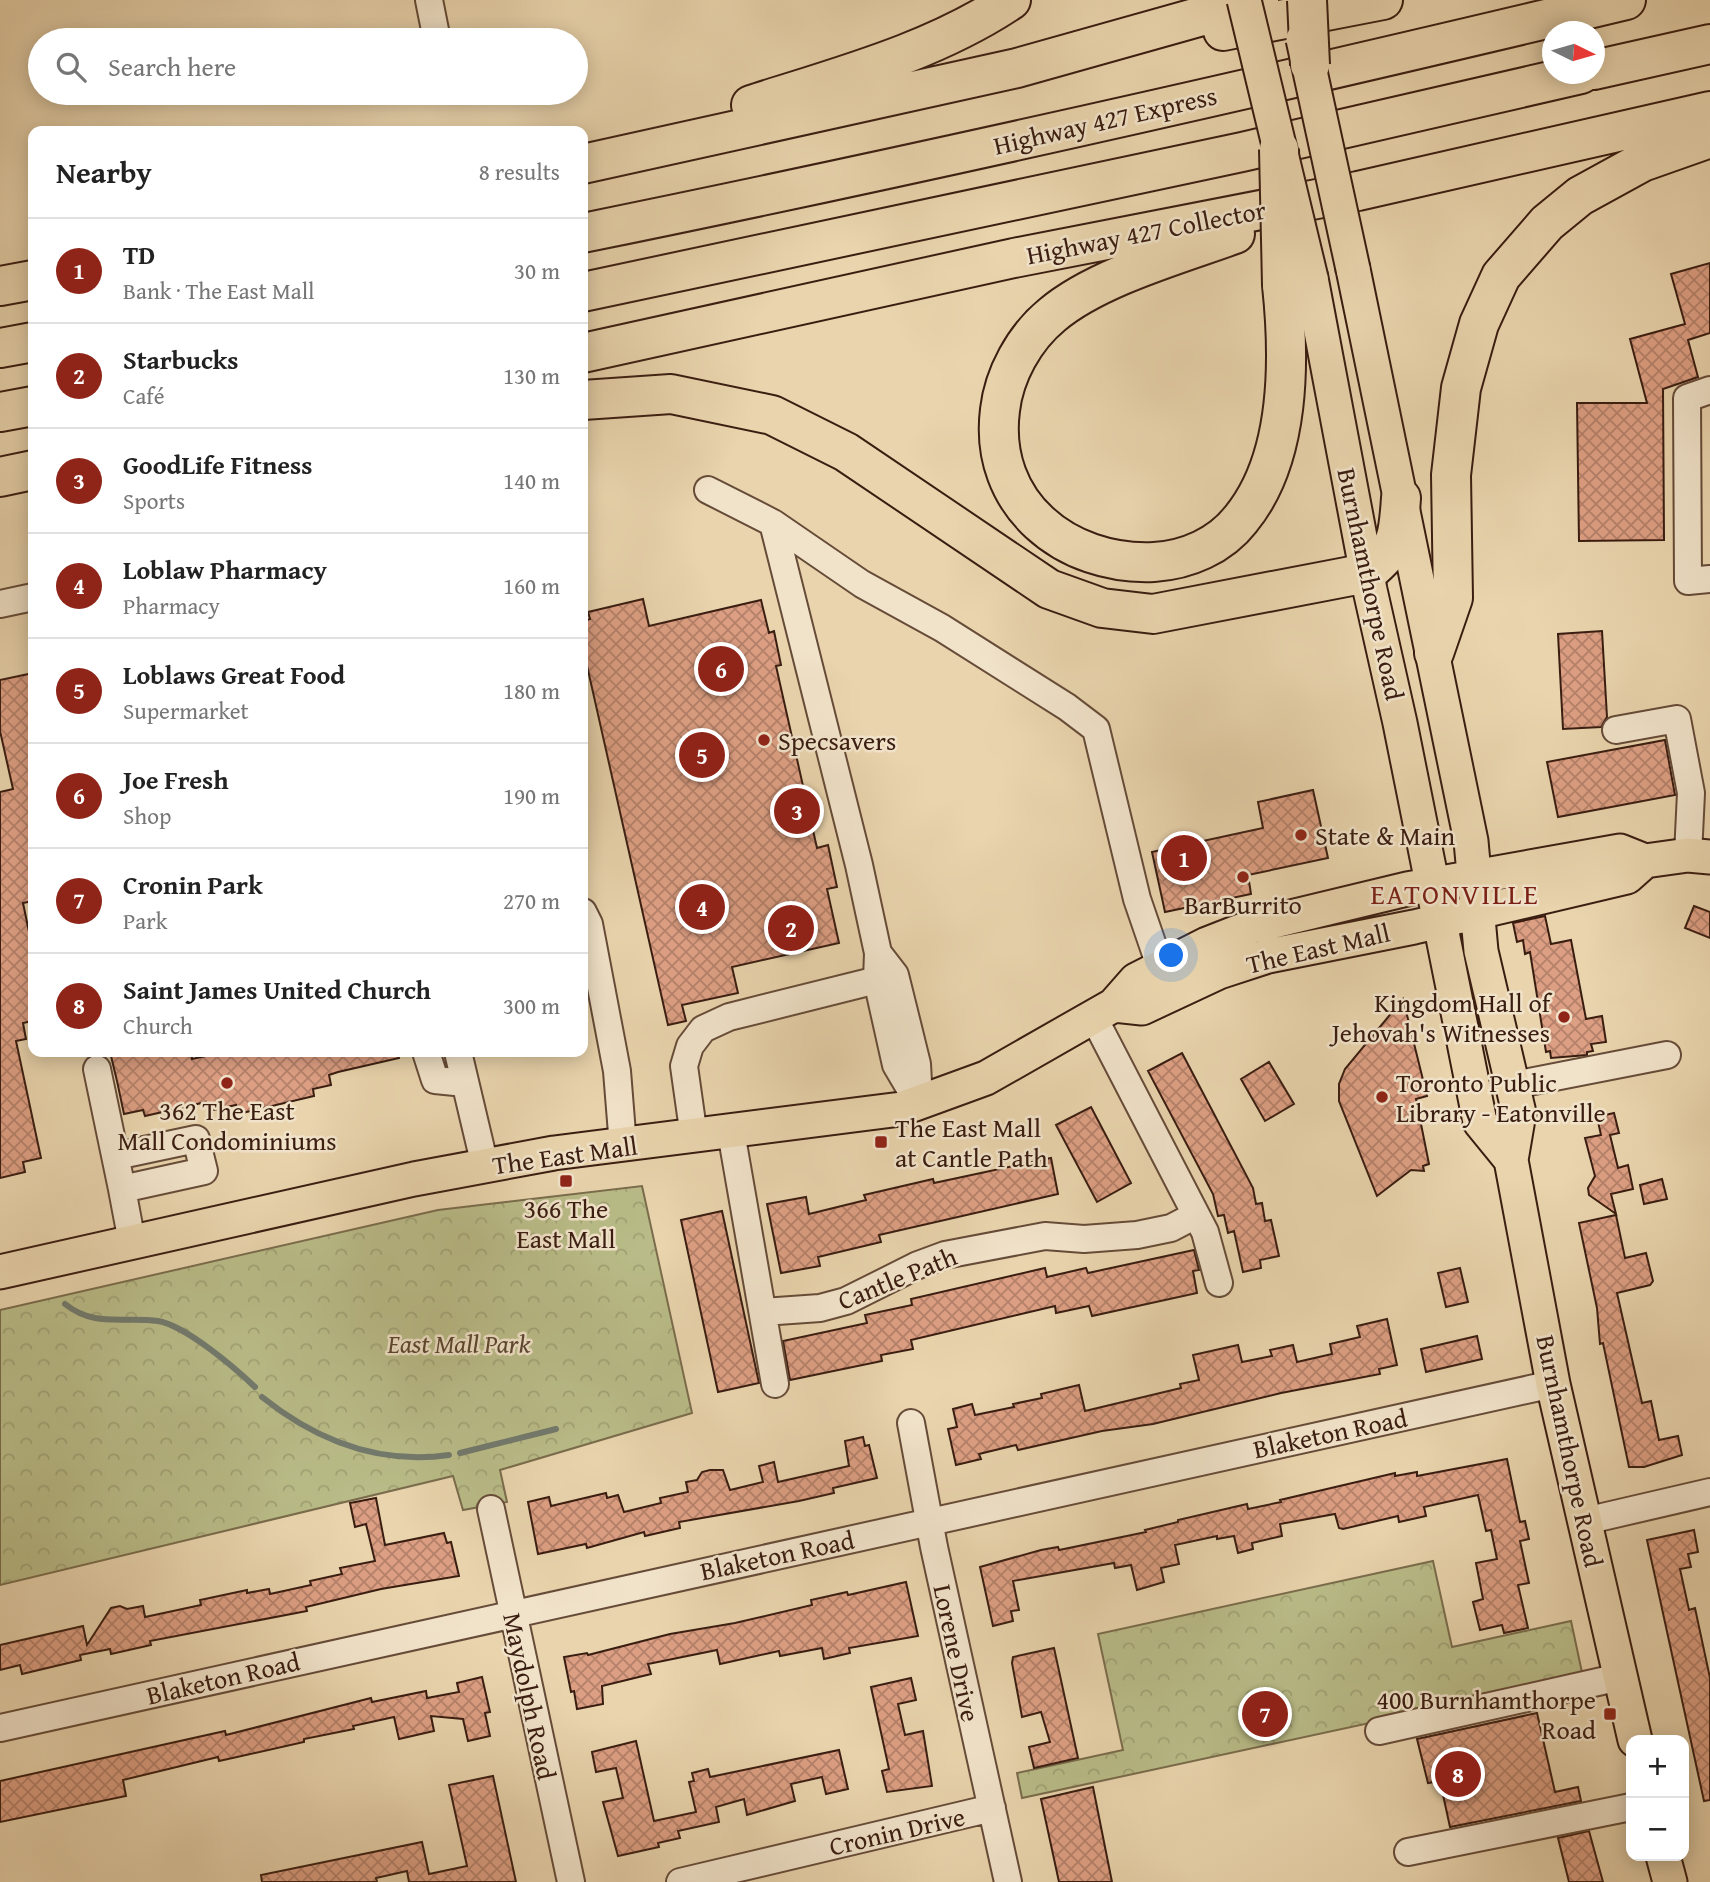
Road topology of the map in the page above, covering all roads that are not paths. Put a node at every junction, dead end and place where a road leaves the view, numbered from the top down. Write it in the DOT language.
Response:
graph roads {
  1 [pos="429,0"];
  2 [pos="1011,0"];
  3 [pos="1244,0"];
  4 [pos="1259,0"];
  5 [pos="1291,0"];
  6 [pos="1307,0"];
  7 [pos="1383,0"];
  8 [pos="1626,0"];
  9 [pos="435,28"];
  10 [pos="1710,44"];
  11 [pos="1310,65"];
  12 [pos="1017,68"];
  13 [pos="1605,68"];
  14 [pos="1542,83"];
  15 [pos="1710,111"];
  16 [pos="1710,138"];
  17 [pos="1279,149"];
  18 [pos="588,160"];
  19 [pos="588,161"];
  20 [pos="1358,191"];
  21 [pos="588,232"];
  22 [pos="28,281"];
  23 [pos="1296,282"];
  24 [pos="0,286"];
  25 [pos="588,291"];
  26 [pos="28,343"];
  27 [pos="0,348"];
  28 [pos="588,353"];
  29 [pos="1710,390"];
  30 [pos="588,401"];
  31 [pos="28,407"];
  32 [pos="0,412"];
  33 [pos="28,471"];
  34 [pos="0,477"];
  35 [pos="708,490"];
  36 [pos="1401,498"];
  37 [pos="774,523"];
  38 [pos="1367,573"];
  39 [pos="1710,579"];
  40 [pos="28,598"];
  41 [pos="0,604"];
  42 [pos="1434,653"];
  43 [pos="1616,730"];
  44 [pos="1699,856"];
  45 [pos="1433,885"];
  46 [pos="1477,894"];
  47 [pos="588,922"];
  48 [pos="1439,922"];
  49 [pos="878,953"];
  50 [pos="1160,966"];
  51 [pos="877,980"];
  52 [pos="1103,1011"];
  53 [pos="1667,1055"];
  54 [pos="428,1057"];
  55 [pos="459,1057"];
  56 [pos="97,1069"];
  57 [pos="465,1083"];
  58 [pos="1514,1086"];
  59 [pos="919,1104"];
  60 [pos="731,1132"];
  61 [pos="694,1137"];
  62 [pos="623,1146"];
  63 [pos="116,1156"];
  64 [pos="1511,1160"];
  65 [pos="485,1166"];
  66 [pos="122,1189"];
  67 [pos="1194,1216"];
  68 [pos="132,1242"];
  69 [pos="0,1272"];
  70 [pos="1219,1283"];
  71 [pos="763,1312"];
  72 [pos="775,1384"];
  73 [pos="1553,1384"];
  74 [pos="911,1423"];
  75 [pos="1710,1492"];
  76 [pos="491,1509"];
  77 [pos="1585,1521"];
  78 [pos="929,1522"];
  79 [pos="512,1613"];
  80 [pos="1620,1677"];
  81 [pos="0,1728"];
  82 [pos="1379,1731"];
  83 [pos="1634,1735"];
  84 [pos="992,1808"];
  85 [pos="1626,1808"];
  86 [pos="1408,1852"];
  87 [pos="1664,1861"];
  88 [pos="571,1882"];
  89 [pos="680,1882"];
  90 [pos="1009,1882"];
  91 [pos="1670,1882"];
  1 -- 9 [label="street"];
  2 -- 18 [label="highway"];
  3 -- 17 [label="main road, bridge"];
  4 -- 12 [label="highway"];
  5 -- 11 [label="main road, Burnhamthorpe Road, bridge"];
  6 -- 11 [label="highway, bridge"];
  7 -- 12 [label="highway"];
  8 -- 21 [label="highway, Highway 427 Express"];
  10 -- 13 [label="highway"];
  11 -- 36 [label="main road, Burnhamthorpe Road, bridge"];
  12 -- 19 [label="highway"];
  14 -- 25 [label="highway"];
  15 -- 20 [label="highway, Highway 427 Collector"];
  16 -- 42 [label="highway"];
  17 -- 23 [label="highway, bridge"];
  20 -- 23 [label="highway"];
  20 -- 28 [label="highway, Highway 427 Collector"];
  22 -- 24 [label="highway"];
  23 -- 38 [label="main road, Burnhamthorpe Road"];
  26 -- 27 [label="highway"];
  29 -- 39 [label="street"];
  30 -- 38 [label="highway"];
  31 -- 32 [label="highway"];
  33 -- 34 [label="highway"];
  35 -- 37 [label="street"];
  36 -- 38 [label="highway"];
  36 -- 42 [label="main road, Burnhamthorpe Road"];
  37 -- 49 [label="street"];
  37 -- 50 [label="street"];
  38 -- 45 [label="main road, Burnhamthorpe Road"];
  40 -- 41 [label="street"];
  42 -- 46 [label="main road, Burnhamthorpe Road"];
  43 -- 44 [label="street"];
  44 -- 46 [label="main road, The East Mall"];
  45 -- 46 [label="main road, The East Mall"];
  45 -- 48 [label="main road, Burnhamthorpe Road"];
  45 -- 50 [label="main road, The East Mall"];
  46 -- 48 [label="main road, The East Mall"];
  46 -- 58 [label="main road, Burnhamthorpe Road"];
  47 -- 62 [label="street"];
  48 -- 52 [label="main road, The East Mall"];
  48 -- 64 [label="main road, Burnhamthorpe Road"];
  49 -- 51 [label="street"];
  49 -- 59 [label="street"];
  50 -- 52 [label="main road, The East Mall"];
  51 -- 59 [label="street"];
  51 -- 61 [label="street"];
  52 -- 59 [label="main road, The East Mall"];
  52 -- 67 [label="street"];
  53 -- 58 [label="street"];
  54 -- 57 [label="street"];
  55 -- 57 [label="street"];
  56 -- 63 [label="street"];
  57 -- 65 [label="street"];
  58 -- 64 [label="main road, Burnhamthorpe Road"];
  59 -- 60 [label="main road, The East Mall"];
  60 -- 61 [label="main road, The East Mall"];
  60 -- 71 [label="street"];
  61 -- 62 [label="main road, The East Mall"];
  62 -- 65 [label="main road, The East Mall"];
  63 -- 66 [label="street"];
  63 -- 66 [label="street"];
  64 -- 73 [label="main road, Burnhamthorpe Road"];
  65 -- 68 [label="main road, The East Mall"];
  66 -- 68 [label="street"];
  67 -- 70 [label="street"];
  67 -- 71 [label="street, Cantle Path"];
  68 -- 69 [label="main road, The East Mall"];
  71 -- 72 [label="street"];
  73 -- 77 [label="main road, Burnhamthorpe Road"];
  73 -- 78 [label="street, Blaketon Road"];
  74 -- 78 [label="street, Lorene Drive"];
  75 -- 77 [label="street"];
  76 -- 79 [label="street, Maydolph Road"];
  77 -- 80 [label="main road, Burnhamthorpe Road"];
  78 -- 79 [label="street, Blaketon Road"];
  78 -- 84 [label="street, Lorene Drive"];
  79 -- 81 [label="street, Blaketon Road"];
  79 -- 88 [label="street, Maydolph Road"];
  80 -- 82 [label="street"];
  80 -- 83 [label="main road, Burnhamthorpe Road"];
  84 -- 89 [label="street, Cronin Drive"];
  84 -- 90 [label="street, Lorene Drive"];
  85 -- 86 [label="street"];
  87 -- 91 [label="main road"];
}
